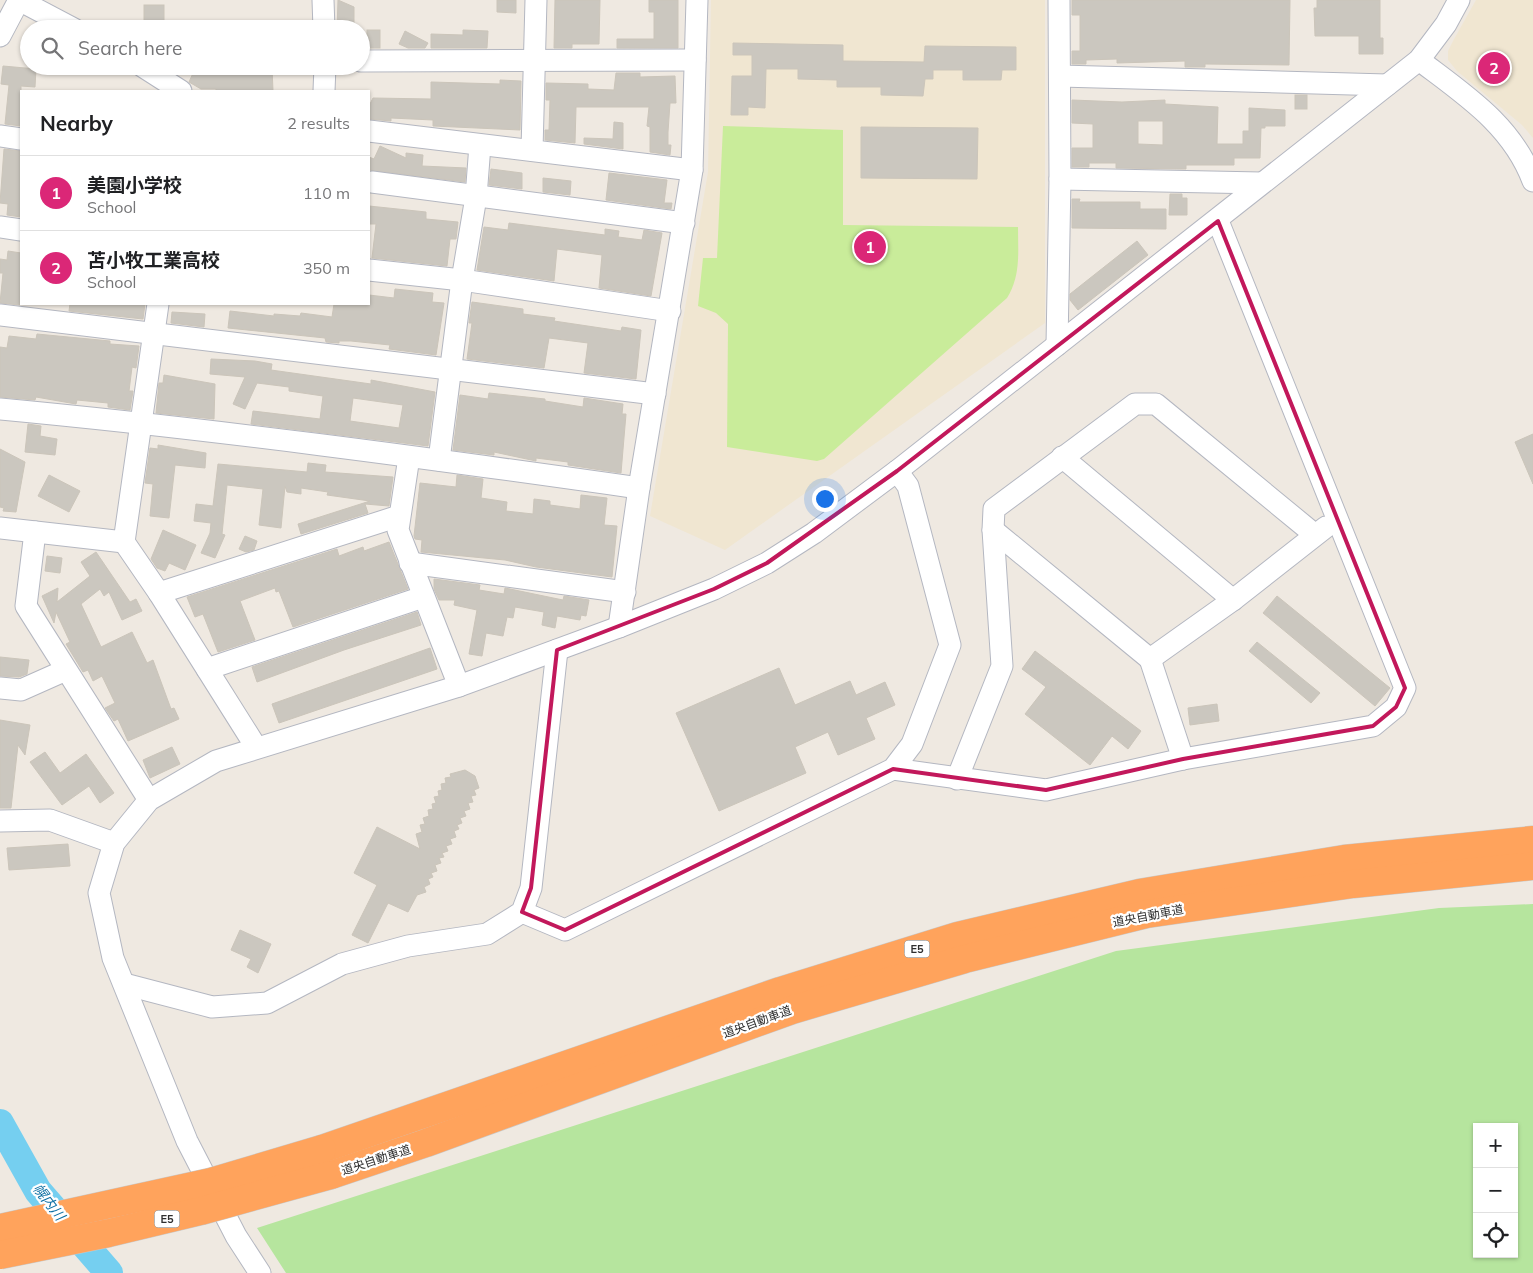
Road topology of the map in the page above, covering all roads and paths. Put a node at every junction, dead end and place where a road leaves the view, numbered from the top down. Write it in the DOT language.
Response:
graph roads {
  1 [pos="19,0"];
  2 [pos="323,0"];
  3 [pos="536,0"];
  4 [pos="697,0"];
  5 [pos="1059,0"];
  6 [pos="1459,0"];
  7 [pos="57,20"];
  8 [pos="324,20"];
  9 [pos="0,36"];
  10 [pos="695,60"];
  11 [pos="1419,60"];
  12 [pos="370,61"];
  13 [pos="536,62"];
  14 [pos="156,75"];
  15 [pos="324,75"];
  16 [pos="1060,76"];
  17 [pos="1387,85"];
  18 [pos="179,90"];
  19 [pos="324,90"];
  20 [pos="370,130"];
  21 [pos="0,136"];
  22 [pos="20,138"];
  23 [pos="480,145"];
  24 [pos="532,150"];
  25 [pos="692,170"];
  26 [pos="1060,179"];
  27 [pos="1533,181"];
  28 [pos="372,182"];
  29 [pos="1261,183"];
  30 [pos="476,197"];
  31 [pos="1218,221"];
  32 [pos="684,223"];
  33 [pos="0,227"];
  34 [pos="20,230"];
  35 [pos="370,270"];
  36 [pos="462,280"];
  37 [pos="158,305"];
  38 [pos="670,311"];
  39 [pos="0,315"];
  40 [pos="154,333"];
  41 [pos="1057,345"];
  42 [pos="451,368"];
  43 [pos="655,394"];
  44 [pos="0,409"];
  45 [pos="140,422"];
  46 [pos="409,457"];
  47 [pos="1062,457"];
  48 [pos="439,460"];
  49 [pos="897,471"];
  50 [pos="640,488"];
  51 [pos="399,516"];
  52 [pos="1338,519"];
  53 [pos="0,528"];
  54 [pos="993,530"];
  55 [pos="35,532"];
  56 [pos="1314,534"];
  57 [pos="124,542"];
  58 [pos="410,563"];
  59 [pos="625,592"];
  60 [pos="159,593"];
  61 [pos="423,597"];
  62 [pos="1233,600"];
  63 [pos="619,627"];
  64 [pos="557,650"];
  65 [pos="1150,659"];
  66 [pos="207,669"];
  67 [pos="66,670"];
  68 [pos="459,686"];
  69 [pos="0,688"];
  70 [pos="256,747"];
  71 [pos="1183,759"];
  72 [pos="893,769"];
  73 [pos="957,779"];
  74 [pos="149,800"];
  75 [pos="0,821"];
  76 [pos="1533,840"];
  77 [pos="114,843"];
  78 [pos="1533,866"];
  79 [pos="522,912"];
  80 [pos="124,984"];
  81 [pos="0,1228"];
  82 [pos="0,1255"];
  83 [pos="260,1273"];
  1 -- 7 [label="street"];
  1 -- 9 [label="street"];
  2 -- 8 [label="street"];
  3 -- 13 [label="street"];
  4 -- 10 [label="street"];
  5 -- 16 [label="street"];
  6 -- 11 [label="street"];
  10 -- 13 [label="street"];
  10 -- 25 [label="street"];
  11 -- 17 [label="street"];
  11 -- 27 [label="street"];
  12 -- 13 [label="street"];
  13 -- 24 [label="street"];
  14 -- 18 [label="street"];
  15 -- 19 [label="street"];
  16 -- 17 [label="street"];
  16 -- 26 [label="street"];
  17 -- 29 [label="street"];
  20 -- 23 [label="street"];
  21 -- 22 [label="street"];
  23 -- 24 [label="street"];
  23 -- 30 [label="street"];
  24 -- 25 [label="street"];
  25 -- 32 [label="street"];
  26 -- 29 [label="street"];
  26 -- 41 [label="street"];
  28 -- 30 [label="street"];
  29 -- 31 [label="street"];
  30 -- 32 [label="street"];
  30 -- 36 [label="street"];
  31 -- 41 [label="street"];
  31 -- 52 [label="street"];
  32 -- 38 [label="street"];
  33 -- 34 [label="street"];
  35 -- 36 [label="street"];
  36 -- 38 [label="street"];
  36 -- 42 [label="street"];
  37 -- 40 [label="street"];
  38 -- 43 [label="street"];
  39 -- 40 [label="street"];
  40 -- 42 [label="street"];
  40 -- 45 [label="street"];
  41 -- 49 [label="street"];
  42 -- 43 [label="street"];
  42 -- 48 [label="street"];
  43 -- 50 [label="street"];
  44 -- 45 [label="street"];
  45 -- 46 [label="street"];
  45 -- 57 [label="street"];
  46 -- 48 [label="street"];
  46 -- 51 [label="street"];
  47 -- 54 [label="street"];
  47 -- 56 [label="street"];
  47 -- 62 [label="street"];
  48 -- 50 [label="street"];
  49 -- 63 [label="street"];
  49 -- 72 [label="street"];
  50 -- 59 [label="street"];
  51 -- 58 [label="street"];
  51 -- 60 [label="street"];
  52 -- 56 [label="street"];
  52 -- 71 [label="street"];
  53 -- 55 [label="street"];
  54 -- 65 [label="street"];
  54 -- 73 [label="street"];
  55 -- 57 [label="street"];
  55 -- 67 [label="street"];
  56 -- 62 [label="street"];
  57 -- 60 [label="street"];
  58 -- 59 [label="street"];
  58 -- 61 [label="street"];
  59 -- 63 [label="street"];
  60 -- 66 [label="street"];
  61 -- 66 [label="street"];
  61 -- 68 [label="street"];
  62 -- 65 [label="street"];
  63 -- 64 [label="street"];
  64 -- 68 [label="street"];
  64 -- 79 [label="street"];
  65 -- 71 [label="street"];
  66 -- 70 [label="street"];
  67 -- 69 [label="street"];
  67 -- 74 [label="street"];
  68 -- 70 [label="street"];
  70 -- 74 [label="street"];
  71 -- 73 [label="street"];
  72 -- 73 [label="street"];
  72 -- 79 [label="street"];
  74 -- 77 [label="street"];
  75 -- 77 [label="street"];
  76 -- 81 [label="highway, 道央自動車道 / E5, bridge"];
  77 -- 80 [label="street"];
  78 -- 82 [label="highway, 道央自動車道 / E5, bridge"];
  79 -- 80 [label="street"];
  80 -- 83 [label="street"];
}
